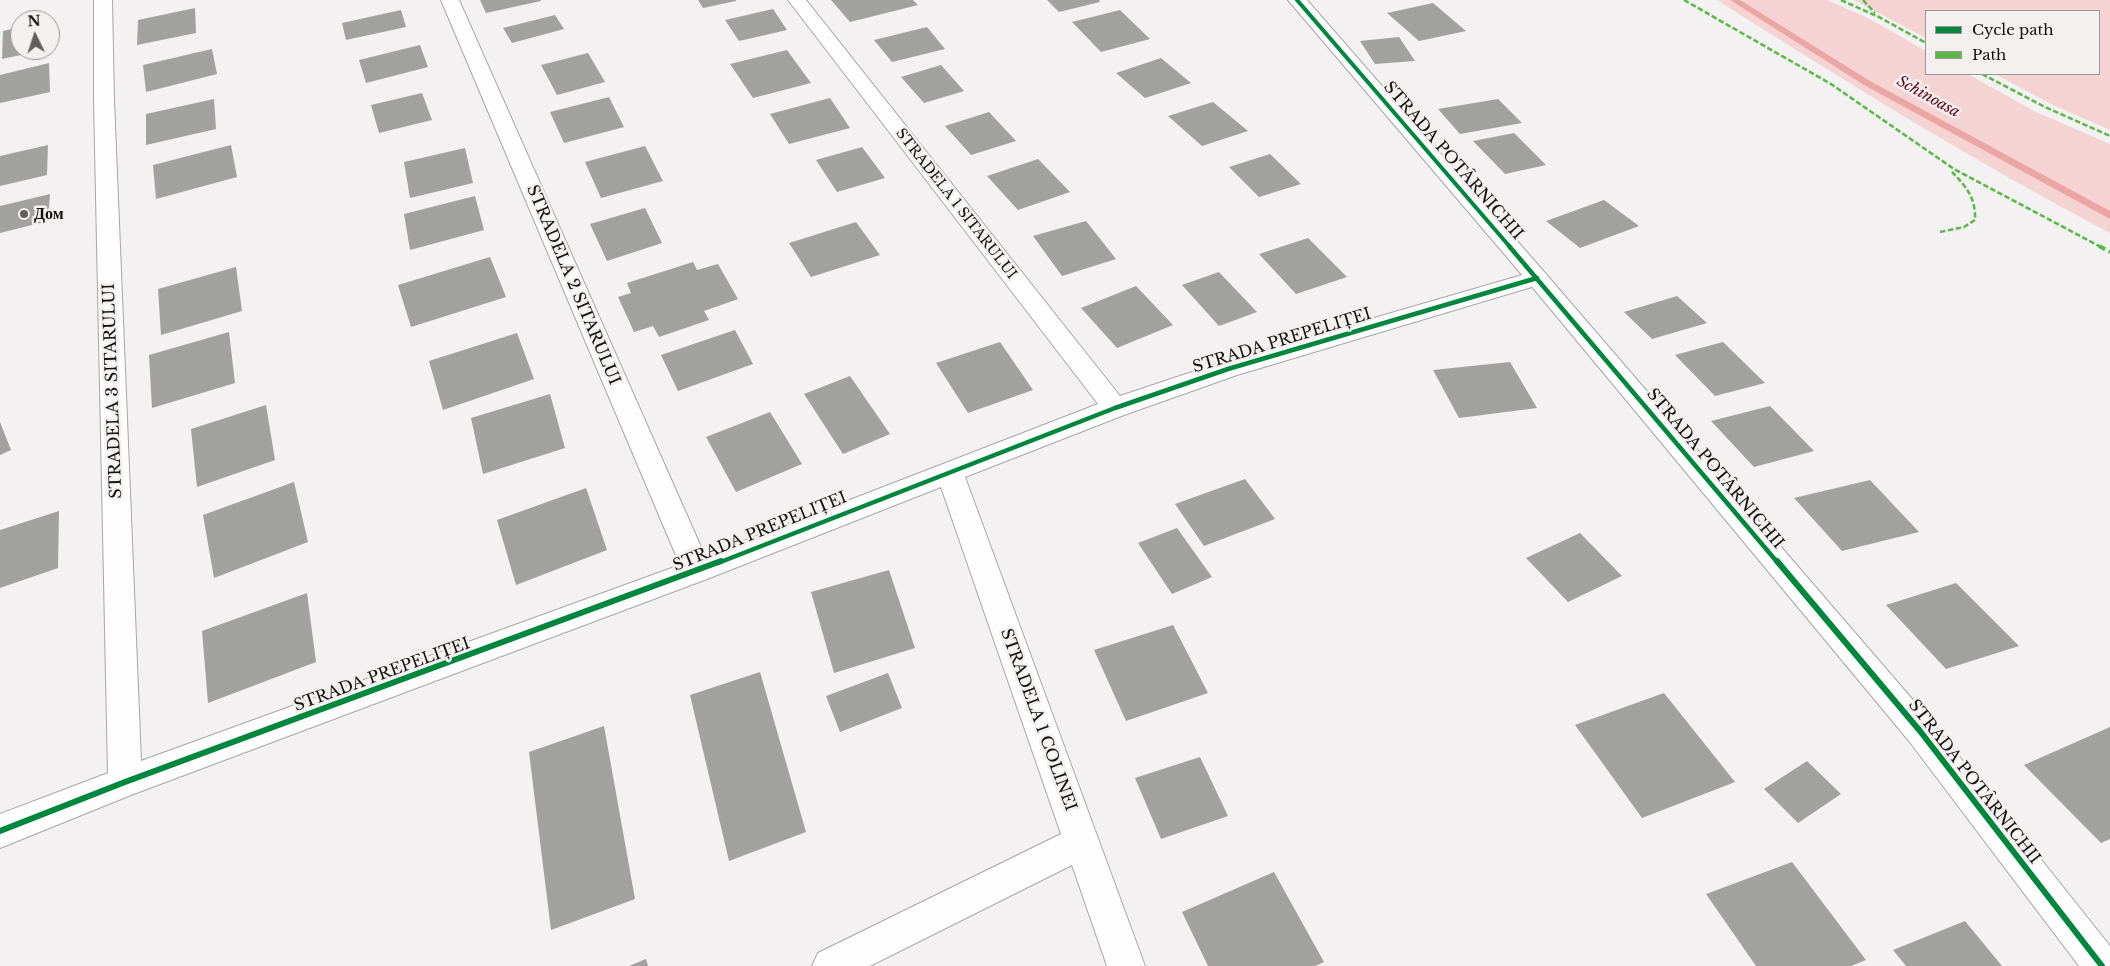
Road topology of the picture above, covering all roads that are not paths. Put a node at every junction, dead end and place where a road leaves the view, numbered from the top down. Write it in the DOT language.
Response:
graph roads {
  1 [pos="103,0"];
  2 [pos="450,0"];
  3 [pos="797,0"];
  4 [pos="1297,0"];
  5 [pos="1537,278"];
  6 [pos="1115,408"];
  7 [pos="950,473"];
  8 [pos="697,571"];
  9 [pos="125,782"];
  10 [pos="0,831"];
  11 [pos="1081,842"];
  12 [pos="831,966"];
  13 [pos="1126,966"];
  14 [pos="2102,966"];
  1 -- 9 [label="street, STRADELA 3 SITARULUI"];
  2 -- 8 [label="street, STRADELA 2 SITARULUI"];
  3 -- 6 [label="street, STRADELA 1 SITARULUI"];
  4 -- 5 [label="street, STRADA POTÂRNICHII"];
  5 -- 6 [label="street, STRADA PREPELIȚEI"];
  5 -- 14 [label="street, STRADA POTÂRNICHII"];
  6 -- 7 [label="street, STRADA PREPELIȚEI"];
  7 -- 8 [label="street, STRADA PREPELIȚEI"];
  7 -- 11 [label="street, STRADELA 1 COLINEI"];
  8 -- 9 [label="street, STRADA PREPELIȚEI"];
  9 -- 10 [label="street, STRADA PREPELIȚEI"];
  11 -- 12 [label="street"];
  11 -- 13 [label="street, STRADELA 1 COLINEI"];
}
